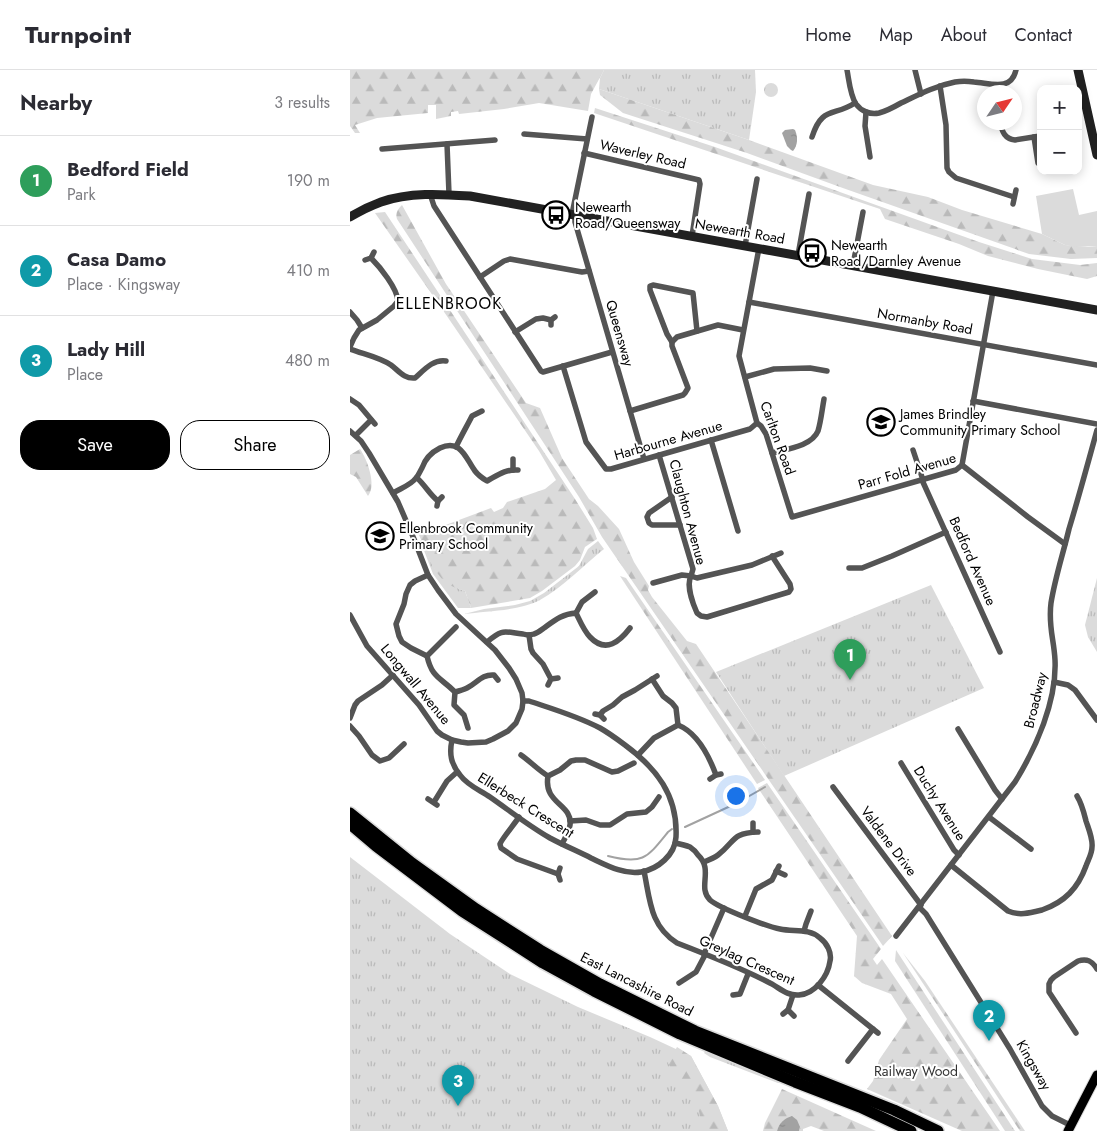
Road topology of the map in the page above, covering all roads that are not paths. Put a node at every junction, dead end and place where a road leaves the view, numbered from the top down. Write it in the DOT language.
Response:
graph roads {
  1 [pos="847,70"];
  2 [pos="914,70"];
  3 [pos="1016,70"];
  4 [pos="1078,70"];
  5 [pos="996,85"];
  6 [pos="940,86"];
  7 [pos="921,94"];
  8 [pos="855,103"];
  9 [pos="866,112"];
  10 [pos="592,117"];
  11 [pos="806,129"];
  12 [pos="1002,130"];
  13 [pos="524,134"];
  14 [pos="1037,137"];
  15 [pos="587,139"];
  16 [pos="495,140"];
  17 [pos="486,141"];
  18 [pos="446,144"];
  19 [pos="487,148"];
  20 [pos="385,151"];
  21 [pos="584,153"];
  22 [pos="872,153"];
  23 [pos="1097,155"];
  24 [pos="757,179"];
  25 [pos="1016,190"];
  26 [pos="430,194"];
  27 [pos="449,194"];
  28 [pos="809,194"];
  29 [pos="1014,197"];
  30 [pos="1013,204"];
  31 [pos="862,212"];
  32 [pos="573,214"];
  33 [pos="350,217"];
  34 [pos="692,236"];
  35 [pos="745,246"];
  36 [pos="759,248"];
  37 [pos="798,255"];
  38 [pos="370,257"];
  39 [pos="853,265"];
  40 [pos="589,271"];
  41 [pos="480,277"];
  42 [pos="993,291"];
  43 [pos="398,301"];
  44 [pos="406,302"];
  45 [pos="749,302"];
  46 [pos="1097,310"];
  47 [pos="350,312"];
  48 [pos="553,321"];
  49 [pos="362,328"];
  50 [pos="744,330"];
  51 [pos="696,331"];
  52 [pos="515,332"];
  53 [pos="672,342"];
  54 [pos="983,344"];
  55 [pos="350,348"];
  56 [pos="612,352"];
  57 [pos="446,361"];
  58 [pos="1097,365"];
  59 [pos="563,366"];
  60 [pos="827,371"];
  61 [pos="745,377"];
  62 [pos="350,399"];
  63 [pos="973,401"];
  64 [pos="821,403"];
  65 [pos="630,410"];
  66 [pos="484,411"];
  67 [pos="757,423"];
  68 [pos="1097,424"];
  69 [pos="350,430"];
  70 [pos="1097,430"];
  71 [pos="356,435"];
  72 [pos="711,440"];
  73 [pos="456,447"];
  74 [pos="913,450"];
  75 [pos="772,453"];
  76 [pos="659,455"];
  77 [pos="513,459"];
  78 [pos="644,459"];
  79 [pos="962,465"];
  80 [pos="417,478"];
  81 [pos="923,480"];
  82 [pos="393,492"];
  83 [pos="672,497"];
  84 [pos="439,501"];
  85 [pos="792,517"];
  86 [pos="680,525"];
  87 [pos="738,531"];
  88 [pos="946,532"];
  89 [pos="1065,544"];
  90 [pos="781,553"];
  91 [pos="772,556"];
  92 [pos="853,569"];
  93 [pos="428,575"];
  94 [pos="691,576"];
  95 [pos="653,583"];
  96 [pos="597,591"];
  97 [pos="576,613"];
  98 [pos="350,615"];
  99 [pos="456,627"];
  100 [pos="630,628"];
  101 [pos="529,635"];
  102 [pos="487,642"];
  103 [pos="1000,652"];
  104 [pos="427,656"];
  105 [pos="393,675"];
  106 [pos="498,680"];
  107 [pos="552,681"];
  108 [pos="1054,682"];
  109 [pos="455,692"];
  110 [pos="523,701"];
  111 [pos="600,716"];
  112 [pos="350,718"];
  113 [pos="1097,720"];
  114 [pos="350,726"];
  115 [pos="678,726"];
  116 [pos="468,728"];
  117 [pos="958,729"];
  118 [pos="452,740"];
  119 [pos="404,744"];
  120 [pos="521,754"];
  121 [pos="638,754"];
  122 [pos="634,763"];
  123 [pos="901,763"];
  124 [pos="457,772"];
  125 [pos="548,776"];
  126 [pos="716,776"];
  127 [pos="833,787"];
  128 [pos="1077,796"];
  129 [pos="1002,799"];
  130 [pos="659,801"];
  131 [pos="433,802"];
  132 [pos="350,813"];
  133 [pos="519,817"];
  134 [pos="989,817"];
  135 [pos="570,821"];
  136 [pos="753,823"];
  137 [pos="350,824"];
  138 [pos="675,843"];
  139 [pos="562,844"];
  140 [pos="1030,849"];
  141 [pos="959,855"];
  142 [pos="704,862"];
  143 [pos="951,865"];
  144 [pos="644,871"];
  145 [pos="559,874"];
  146 [pos="785,875"];
  147 [pos="920,906"];
  148 [pos="724,908"];
  149 [pos="744,916"];
  150 [pos="817,919"];
  151 [pos="804,931"];
  152 [pos="896,936"];
  153 [pos="704,954"];
  154 [pos="1097,969"];
  155 [pos="748,974"];
  156 [pos="679,982"];
  157 [pos="818,985"];
  158 [pos="733,995"];
  159 [pos="793,995"];
  160 [pos="794,1016"];
  161 [pos="1076,1034"];
  162 [pos="848,1061"];
  163 [pos="1097,1075"];
  164 [pos="912,1119"];
  165 [pos="1069,1128"];
  166 [pos="911,1131"];
  167 [pos="927,1131"];
  168 [pos="938,1131"];
  1 -- 8 [label="street"];
  2 -- 7 [label="street"];
  3 -- 5 [label="street"];
  4 -- 23 [label="main road"];
  5 -- 6 [label="street"];
  6 -- 7 [label="street"];
  6 -- 29 [label="street"];
  7 -- 9 [label="street"];
  8 -- 9 [label="street"];
  8 -- 11 [label="street"];
  9 -- 22 [label="street"];
  10 -- 15 [label="street"];
  12 -- 14 [label="street"];
  13 -- 15 [label="street"];
  15 -- 21 [label="street"];
  16 -- 17 [label="street"];
  17 -- 18 [label="street"];
  17 -- 19 [label="street"];
  18 -- 20 [label="street"];
  18 -- 27 [label="street"];
  21 -- 32 [label="street"];
  21 -- 34 [label="street, Waverley Road"];
  24 -- 35 [label="street"];
  25 -- 29 [label="street"];
  26 -- 27 [label="main road, Newearth Road"];
  26 -- 33 [label="main road, Newearth Road"];
  26 -- 41 [label="street"];
  27 -- 32 [label="main road, Newearth Road"];
  28 -- 37 [label="street"];
  29 -- 30 [label="street"];
  31 -- 39 [label="street"];
  32 -- 34 [label="main road, Newearth Road"];
  32 -- 40 [label="street, Queensway"];
  34 -- 35 [label="main road, Newearth Road"];
  35 -- 36 [label="main road, Newearth Road"];
  36 -- 37 [label="main road, Newearth Road"];
  36 -- 45 [label="street, Carlton Road"];
  37 -- 39 [label="main road, Newearth Road"];
  38 -- 43 [label="street"];
  39 -- 42 [label="main road, Newearth Road"];
  40 -- 41 [label="street"];
  40 -- 56 [label="street, Queensway"];
  41 -- 52 [label="street"];
  42 -- 46 [label="main road, Newearth Road"];
  42 -- 54 [label="street"];
  43 -- 44 [label="street"];
  43 -- 49 [label="street"];
  45 -- 50 [label="street, Carlton Road"];
  45 -- 54 [label="street, Normanby Road"];
  47 -- 49 [label="street"];
  48 -- 52 [label="street"];
  49 -- 55 [label="street"];
  50 -- 51 [label="street"];
  50 -- 61 [label="street, Carlton Road"];
  51 -- 53 [label="street"];
  51 -- 53 [label="street"];
  52 -- 59 [label="street"];
  53 -- 65 [label="street"];
  54 -- 58 [label="street, Normanby Road"];
  54 -- 63 [label="street"];
  55 -- 57 [label="street"];
  56 -- 59 [label="street"];
  56 -- 65 [label="street, Queensway"];
  59 -- 78 [label="street, Harbourne Avenue"];
  60 -- 61 [label="street"];
  61 -- 67 [label="street, Carlton Road"];
  62 -- 71 [label="street"];
  63 -- 68 [label="street"];
  63 -- 79 [label="street"];
  64 -- 75 [label="street"];
  65 -- 78 [label="street, Queensway"];
  66 -- 73 [label="street"];
  67 -- 72 [label="street, Harbourne Avenue"];
  67 -- 75 [label="street, Carlton Road"];
  69 -- 71 [label="street"];
  70 -- 89 [label="street, Broadway"];
  71 -- 82 [label="street"];
  72 -- 76 [label="street, Harbourne Avenue"];
  72 -- 87 [label="street"];
  73 -- 77 [label="street"];
  73 -- 80 [label="street"];
  74 -- 81 [label="street, Bedford Avenue"];
  75 -- 85 [label="street, Carlton Road"];
  76 -- 78 [label="street, Harbourne Avenue"];
  76 -- 83 [label="street, Claughton Avenue"];
  79 -- 81 [label="street, Parr Fold Avenue"];
  79 -- 89 [label="street, Parr Fold Avenue"];
  80 -- 82 [label="street"];
  80 -- 84 [label="street"];
  81 -- 85 [label="street, Parr Fold Avenue"];
  81 -- 88 [label="street, Bedford Avenue"];
  82 -- 93 [label="street"];
  83 -- 86 [label="street, Claughton Avenue"];
  83 -- 86 [label="street"];
  86 -- 94 [label="street, Claughton Avenue"];
  88 -- 92 [label="street"];
  88 -- 103 [label="street, Bedford Avenue"];
  89 -- 108 [label="street, Broadway"];
  90 -- 91 [label="street"];
  91 -- 94 [label="street"];
  91 -- 94 [label="street, Claughton Avenue"];
  93 -- 102 [label="street"];
  93 -- 104 [label="street"];
  94 -- 95 [label="street"];
  96 -- 97 [label="street"];
  97 -- 100 [label="street"];
  97 -- 101 [label="street"];
  98 -- 105 [label="street, Longwall Avenue"];
  99 -- 104 [label="street"];
  101 -- 102 [label="street"];
  101 -- 107 [label="street"];
  102 -- 110 [label="street"];
  104 -- 109 [label="street"];
  105 -- 112 [label="street"];
  105 -- 118 [label="street, Longwall Avenue"];
  106 -- 109 [label="street"];
  108 -- 113 [label="street"];
  108 -- 129 [label="street, Broadway"];
  109 -- 116 [label="street"];
  110 -- 118 [label="street, Longwall Avenue"];
  110 -- 121 [label="street"];
  111 -- 115 [label="street"];
  114 -- 119 [label="street"];
  115 -- 121 [label="street"];
  115 -- 126 [label="street"];
  117 -- 129 [label="street"];
  118 -- 124 [label="street"];
  120 -- 125 [label="street"];
  121 -- 138 [label="street"];
  122 -- 125 [label="street"];
  123 -- 141 [label="street, Duchy Avenue"];
  124 -- 131 [label="street"];
  124 -- 133 [label="street, Ellerbeck Crescent"];
  125 -- 135 [label="street"];
  127 -- 147 [label="street, Valdene Drive"];
  128 -- 143 [label="street"];
  129 -- 134 [label="street, Broadway"];
  130 -- 135 [label="street"];
  132 -- 164 [label="highway, East Lancashire Road"];
  133 -- 139 [label="street, Ellerbeck Crescent"];
  133 -- 145 [label="street"];
  134 -- 140 [label="street"];
  134 -- 141 [label="street, Broadway"];
  135 -- 139 [label="street"];
  136 -- 142 [label="street"];
  137 -- 166 [label="highway, East Lancashire Road"];
  138 -- 142 [label="street"];
  138 -- 144 [label="street"];
  139 -- 144 [label="street, Ellerbeck Crescent"];
  141 -- 143 [label="street, Broadway"];
  142 -- 148 [label="street"];
  143 -- 147 [label="street, Broadway"];
  144 -- 153 [label="street, Greylag Crescent"];
  146 -- 149 [label="street"];
  147 -- 152 [label="street, Broadway"];
  147 -- 165 [label="street, Kingsway"];
  148 -- 149 [label="street"];
  148 -- 153 [label="street"];
  149 -- 151 [label="street"];
  150 -- 151 [label="street"];
  151 -- 157 [label="street"];
  153 -- 155 [label="street, Greylag Crescent"];
  153 -- 156 [label="street"];
  154 -- 161 [label="street"];
  155 -- 158 [label="street"];
  155 -- 159 [label="street, Greylag Crescent"];
  157 -- 159 [label="street, Greylag Crescent"];
  157 -- 162 [label="street"];
  159 -- 160 [label="street"];
  163 -- 165 [label="main road"];
  164 -- 167 [label="highway"];
  164 -- 168 [label="highway, East Lancashire Road"];
}
